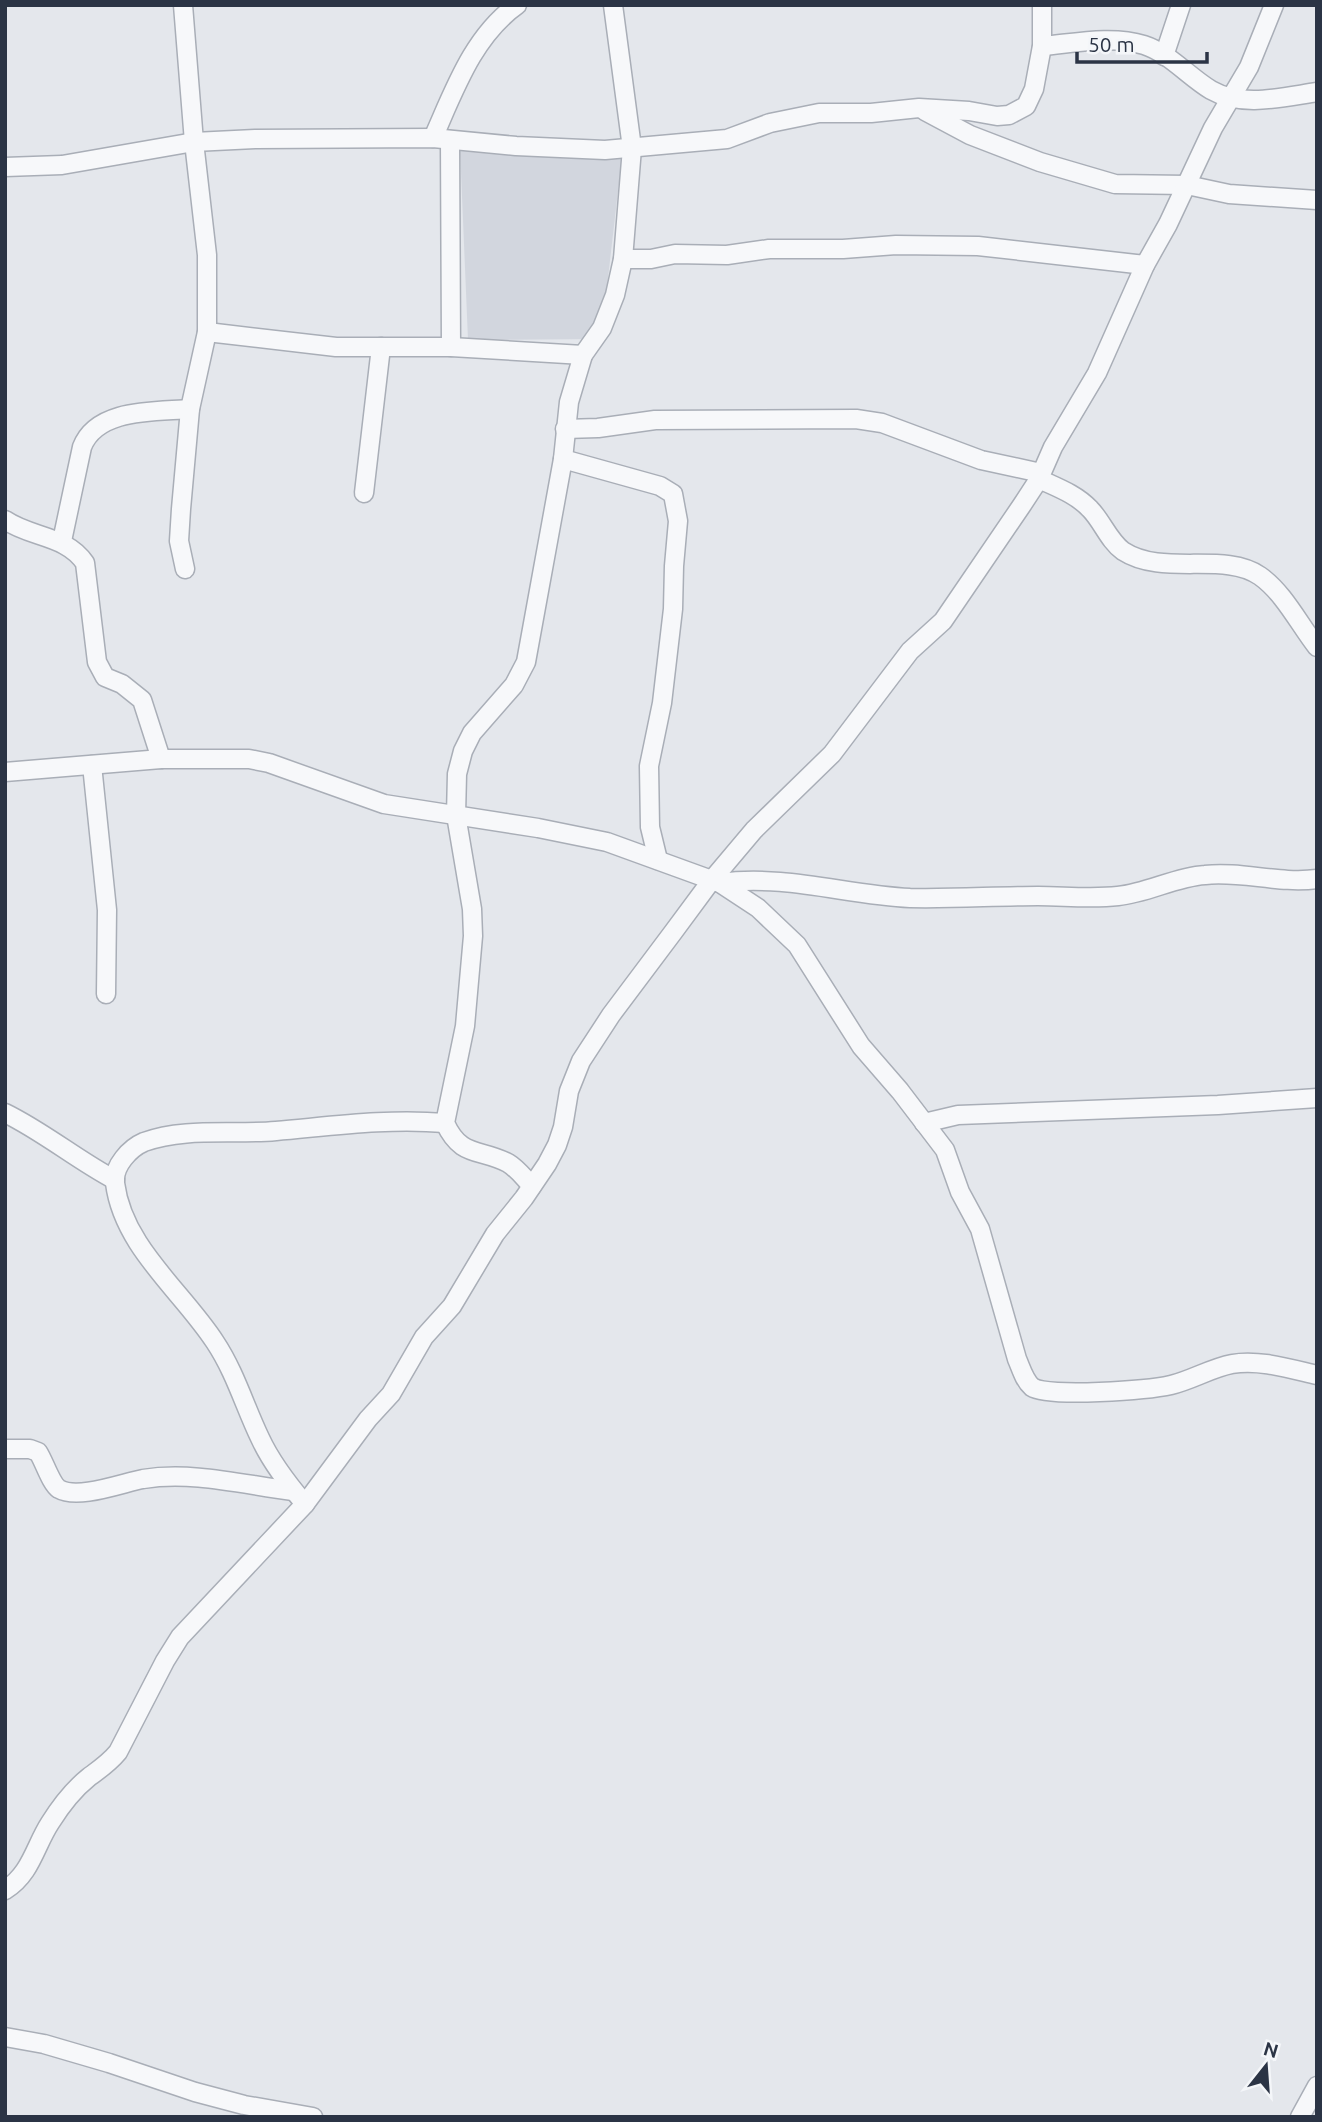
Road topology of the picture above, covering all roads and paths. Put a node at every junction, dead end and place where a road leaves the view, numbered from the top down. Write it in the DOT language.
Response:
graph roads {
  1 [pos="183,5"];
  2 [pos="517,5"];
  3 [pos="613,5"];
  4 [pos="1042,5"];
  5 [pos="1181,5"];
  6 [pos="1274,5"];
  7 [pos="1042,46"];
  8 [pos="1164,56"];
  9 [pos="1317,92"];
  10 [pos="1232,98"];
  11 [pos="919,108"];
  12 [pos="441,139"];
  13 [pos="194,142"];
  14 [pos="632,148"];
  15 [pos="5,167"];
  16 [pos="1187,185"];
  17 [pos="1317,200"];
  18 [pos="623,259"];
  19 [pos="1146,265"];
  20 [pos="207,332"];
  21 [pos="381,347"];
  22 [pos="451,347"];
  23 [pos="583,355"];
  24 [pos="190,409"];
  25 [pos="565,429"];
  26 [pos="563,458"];
  27 [pos="1040,476"];
  28 [pos="363,493"];
  29 [pos="5,520"];
  30 [pos="62,541"];
  31 [pos="185,569"];
  32 [pos="1317,647"];
  33 [pos="161,759"];
  34 [pos="92,765"];
  35 [pos="5,772"];
  36 [pos="456,815"];
  37 [pos="658,860"];
  38 [pos="1317,879"];
  39 [pos="716,882"];
  40 [pos="106,994"];
  41 [pos="1317,1098"];
  42 [pos="911,1107"];
  43 [pos="5,1113"];
  44 [pos="958,1115"];
  45 [pos="445,1123"];
  46 [pos="924,1124"];
  47 [pos="115,1180"];
  48 [pos="532,1186"];
  49 [pos="1317,1375"];
  50 [pos="5,1449"];
  51 [pos="299,1498"];
  52 [pos="5,1890"];
  53 [pos="5,2037"];
  54 [pos="1317,2086"];
  55 [pos="313,2117"];
  56 [pos="1300,2117"];
  1 -- 13 [label="street"];
  2 -- 12 [label="street"];
  3 -- 14 [label="street"];
  4 -- 7 [label="street"];
  5 -- 8 [label="street"];
  6 -- 10 [label="street"];
  7 -- 8 [label="street"];
  7 -- 11 [label="street"];
  8 -- 10 [label="street"];
  9 -- 10 [label="street"];
  10 -- 16 [label="street"];
  11 -- 14 [label="street"];
  11 -- 16 [label="street"];
  12 -- 13 [label="street"];
  12 -- 14 [label="street"];
  12 -- 22 [label="street"];
  13 -- 15 [label="street"];
  13 -- 20 [label="street"];
  14 -- 18 [label="street"];
  16 -- 17 [label="street"];
  16 -- 19 [label="street"];
  18 -- 19 [label="street"];
  18 -- 23 [label="street"];
  19 -- 27 [label="street"];
  20 -- 21 [label="street"];
  20 -- 24 [label="street"];
  21 -- 22 [label="street"];
  21 -- 28 [label="street"];
  22 -- 23 [label="street"];
  23 -- 25 [label="street"];
  24 -- 30 [label="street"];
  24 -- 31 [label="street"];
  25 -- 26 [label="street"];
  25 -- 27 [label="street"];
  26 -- 36 [label="street"];
  26 -- 37 [label="street"];
  27 -- 32 [label="street"];
  27 -- 39 [label="street"];
  29 -- 30 [label="street"];
  30 -- 33 [label="street"];
  33 -- 34 [label="street"];
  33 -- 36 [label="street"];
  34 -- 35 [label="street"];
  34 -- 40 [label="street"];
  36 -- 37 [label="street"];
  36 -- 45 [label="street"];
  37 -- 39 [label="street"];
  38 -- 39 [label="street"];
  39 -- 42 [label="street"];
  39 -- 48 [label="street"];
  41 -- 44 [label="street"];
  42 -- 44 [label="street"];
  42 -- 46 [label="street"];
  43 -- 47 [label="street"];
  44 -- 46 [label="street"];
  45 -- 47 [label="street"];
  45 -- 48 [label="street"];
  46 -- 49 [label="street"];
  47 -- 51 [label="street"];
  48 -- 51 [label="street"];
  50 -- 51 [label="street"];
  51 -- 52 [label="street"];
  53 -- 55 [label="street"];
  54 -- 56 [label="street"];
}
